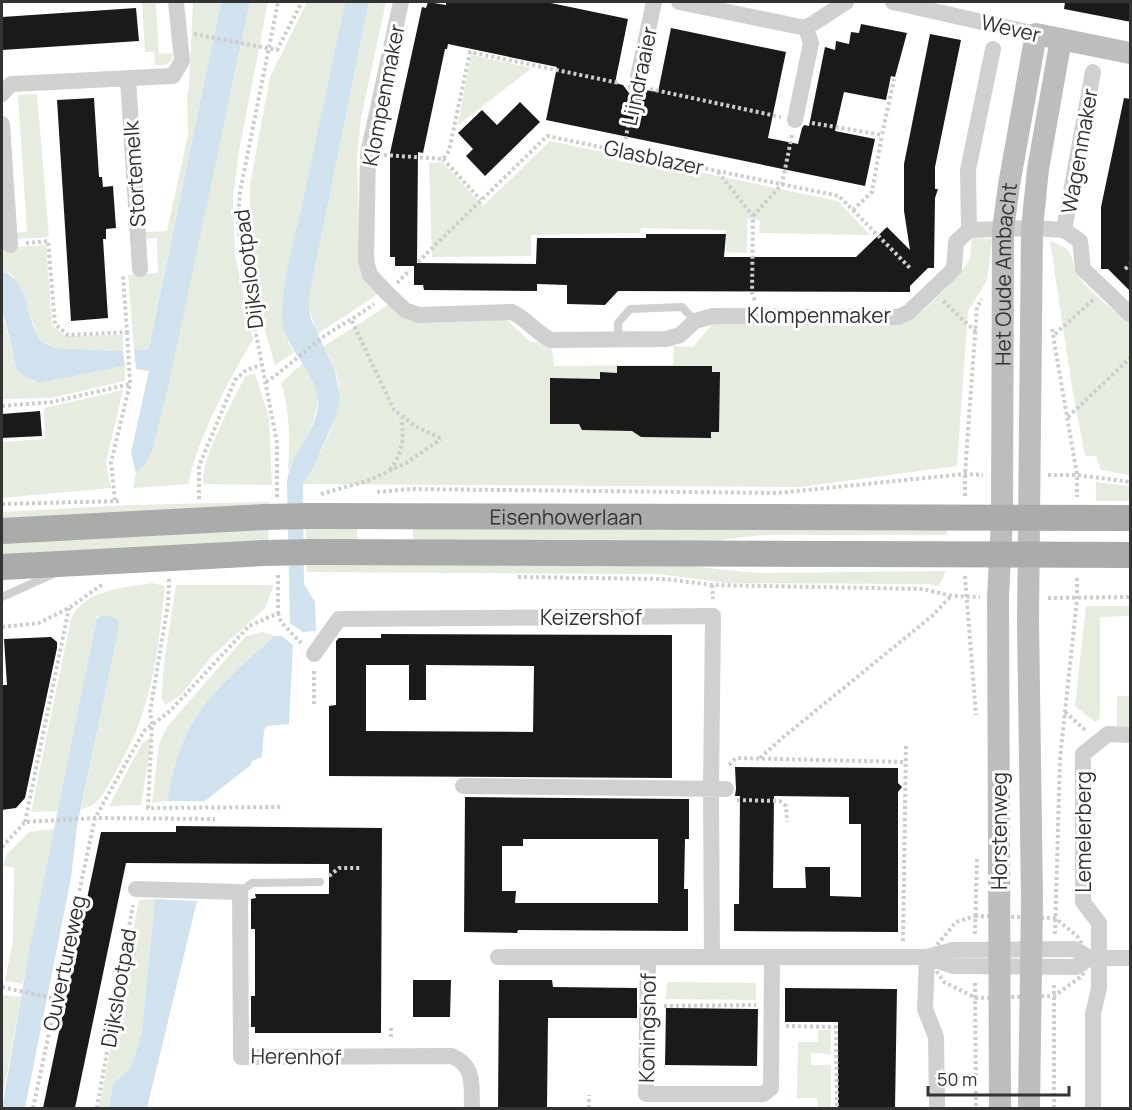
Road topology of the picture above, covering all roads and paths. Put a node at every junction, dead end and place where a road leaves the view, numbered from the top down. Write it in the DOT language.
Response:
graph roads {
  1 [pos="176,2"];
  2 [pos="278,2"];
  3 [pos="302,2"];
  4 [pos="400,2"];
  5 [pos="654,2"];
  6 [pos="679,2"];
  7 [pos="846,2"];
  8 [pos="893,2"];
  9 [pos="806,28"];
  10 [pos="1036,34"];
  11 [pos="203,36"];
  12 [pos="1061,39"];
  13 [pos="993,49"];
  14 [pos="268,50"];
  15 [pos="1131,53"];
  16 [pos="1093,72"];
  17 [pos="128,79"];
  18 [pos="894,79"];
  19 [pos="636,86"];
  20 [pos="2,94"];
  21 [pos="795,120"];
  22 [pos="2,124"];
  23 [pos="882,135"];
  24 [pos="623,151"];
  25 [pos="368,154"];
  26 [pos="443,159"];
  27 [pos="717,170"];
  28 [pos="782,184"];
  29 [pos="482,200"];
  30 [pos="854,210"];
  31 [pos="753,216"];
  32 [pos="1032,228"];
  33 [pos="969,230"];
  34 [pos="1003,230"];
  35 [pos="1065,230"];
  36 [pos="10,245"];
  37 [pos="418,262"];
  38 [pos="1131,265"];
  39 [pos="910,268"];
  40 [pos="140,269"];
  41 [pos="1125,269"];
  42 [pos="123,281"];
  43 [pos="931,290"];
  44 [pos="1104,291"];
  45 [pos="387,293"];
  46 [pos="1131,314"];
  47 [pos="762,315"];
  48 [pos="352,321"];
  49 [pos="695,321"];
  50 [pos="1050,324"];
  51 [pos="127,332"];
  52 [pos="1054,334"];
  53 [pos="618,339"];
  54 [pos="1131,358"];
  55 [pos="261,364"];
  56 [pos="130,384"];
  57 [pos="2,406"];
  58 [pos="401,417"];
  59 [pos="1068,417"];
  60 [pos="390,471"];
  61 [pos="965,474"];
  62 [pos="1077,475"];
  63 [pos="374,493"];
  64 [pos="339,496"];
  65 [pos="189,500"];
  66 [pos="115,501"];
  67 [pos="125,501"];
  68 [pos="2,504"];
  69 [pos="314,506"];
  70 [pos="1030,518"];
  71 [pos="1002,519"];
  72 [pos="1131,519"];
  73 [pos="2,531"];
  74 [pos="999,554"];
  75 [pos="1029,555"];
  76 [pos="1131,555"];
  77 [pos="77,563"];
  78 [pos="2,567"];
  79 [pos="512,577"];
  80 [pos="159,579"];
  81 [pos="106,583"];
  82 [pos="951,596"];
  83 [pos="2,597"];
  84 [pos="1131,597"];
  85 [pos="69,608"];
  86 [pos="278,613"];
  87 [pos="2,627"];
  88 [pos="300,642"];
  89 [pos="314,654"];
  90 [pos="314,706"];
  91 [pos="1065,711"];
  92 [pos="976,716"];
  93 [pos="152,724"];
  94 [pos="1131,735"];
  95 [pos="1097,741"];
  96 [pos="906,744"];
  97 [pos="760,759"];
  98 [pos="905,762"];
  99 [pos="463,786"];
  100 [pos="718,789"];
  101 [pos="283,807"];
  102 [pos="95,818"];
  103 [pos="215,819"];
  104 [pos="25,822"];
  105 [pos="787,822"];
  106 [pos="977,845"];
  107 [pos="2,847"];
  108 [pos="362,868"];
  109 [pos="320,882"];
  110 [pos="136,889"];
  111 [pos="240,892"];
  112 [pos="498,957"];
  113 [pos="648,957"];
  114 [pos="712,957"];
  115 [pos="772,957"];
  116 [pos="903,957"];
  117 [pos="927,957"];
  118 [pos="975,958"];
  119 [pos="999,958"];
  120 [pos="1031,958"];
  121 [pos="1054,958"];
  122 [pos="1095,958"];
  123 [pos="1131,958"];
  124 [pos="2,987"];
  125 [pos="56,999"];
  126 [pos="772,1005"];
  127 [pos="648,1006"];
  128 [pos="772,1026"];
  129 [pos="589,1095"];
  130 [pos="33,1108"];
  131 [pos="97,1108"];
  132 [pos="472,1108"];
  133 [pos="589,1108"];
  134 [pos="837,1108"];
  135 [pos="937,1108"];
  136 [pos="976,1108"];
  137 [pos="1000,1108"];
  138 [pos="1029,1108"];
  139 [pos="1054,1108"];
  140 [pos="1094,1108"];
  1 -- 17 [label="street"];
  2 -- 14 [label="path, Dijkslootpad"];
  3 -- 14 [label="path"];
  4 -- 25 [label="street, Klompenmaker"];
  5 -- 19 [label="street, Lijndraaier"];
  6 -- 9 [label="street"];
  7 -- 9 [label="street"];
  8 -- 10 [label="street, Wever"];
  9 -- 21 [label="street"];
  10 -- 12 [label="street, Wever"];
  10 -- 34 [label="street, Het Oude Ambacht"];
  11 -- 14 [label="path"];
  12 -- 15 [label="street, Wever"];
  12 -- 32 [label="street, Het Oude Ambacht"];
  13 -- 33 [label="street"];
  14 -- 55 [label="path, Dijkslootpad"];
  16 -- 35 [label="street, Wagenmaker"];
  17 -- 20 [label="street"];
  17 -- 40 [label="street, Stortemelk"];
  18 -- 23 [label="path"];
  19 -- 21 [label="path"];
  19 -- 24 [label="path, Lijndraaier"];
  19 -- 26 [label="path"];
  21 -- 23 [label="path"];
  21 -- 28 [label="path"];
  22 -- 36 [label="street"];
  23 -- 30 [label="path"];
  24 -- 27 [label="path, Glasblazer"];
  24 -- 29 [label="path, Glasblazer"];
  25 -- 26 [label="path"];
  25 -- 45 [label="street, Klompenmaker"];
  26 -- 29 [label="path"];
  27 -- 28 [label="path, Glasblazer"];
  27 -- 31 [label="path"];
  28 -- 30 [label="path, Glasblazer"];
  28 -- 31 [label="path"];
  29 -- 37 [label="path, Glasblazer"];
  30 -- 39 [label="path, Glasblazer"];
  31 -- 47 [label="path"];
  32 -- 34 [label="street"];
  32 -- 35 [label="street, Wagenmaker"];
  32 -- 70 [label="street, Het Oude Ambacht"];
  33 -- 34 [label="street"];
  33 -- 43 [label="street, Klompenmaker"];
  34 -- 71 [label="street, Het Oude Ambacht"];
  35 -- 44 [label="street, Wagenmaker"];
  36 -- 51 [label="path"];
  38 -- 41 [label="path"];
  42 -- 51 [label="path"];
  43 -- 47 [label="street, Klompenmaker"];
  43 -- 61 [label="path, Het Oude Ambacht"];
  44 -- 46 [label="street, Wagenmaker"];
  44 -- 52 [label="path"];
  45 -- 48 [label="path"];
  45 -- 53 [label="street, Klompenmaker"];
  47 -- 49 [label="street, Klompenmaker"];
  48 -- 55 [label="path, Dijkslootpad"];
  48 -- 58 [label="path"];
  49 -- 53 [label="street, Klompenmaker"];
  49 -- 53 [label="lane"];
  50 -- 52 [label="path"];
  51 -- 56 [label="path"];
  52 -- 59 [label="path"];
  54 -- 59 [label="path"];
  55 -- 65 [label="path"];
  56 -- 57 [label="path"];
  56 -- 66 [label="path"];
  58 -- 60 [label="path"];
  58 -- 60 [label="path"];
  59 -- 62 [label="path"];
  60 -- 69 [label="path"];
  61 -- 63 [label="path, Eisenhowerlaan"];
  64 -- 69 [label="path"];
  66 -- 67 [label="path"];
  66 -- 68 [label="path"];
  69 -- 71 [label="main road, Eisenhowerlaan"];
  69 -- 73 [label="main road, Eisenhowerlaan, bridge"];
  70 -- 71 [label="main road, Eisenhowerlaan"];
  70 -- 72 [label="main road, Eisenhowerlaan"];
  70 -- 75 [label="street, Het Oude Ambacht"];
  71 -- 74 [label="street, Het Oude Ambacht"];
  74 -- 75 [label="main road, Eisenhowerlaan"];
  74 -- 77 [label="main road, Eisenhowerlaan, bridge"];
  74 -- 119 [label="street, Horstenweg"];
  75 -- 76 [label="main road, Eisenhowerlaan"];
  75 -- 120 [label="street, Horstenweg"];
  77 -- 78 [label="main road, Eisenhowerlaan"];
  77 -- 83 [label="lane, Eisenhowerlaan"];
  79 -- 82 [label="path"];
  80 -- 93 [label="path"];
  81 -- 85 [label="path"];
  82 -- 92 [label="path"];
  82 -- 97 [label="path"];
  84 -- 91 [label="path"];
  85 -- 87 [label="path"];
  85 -- 104 [label="path"];
  86 -- 88 [label="path"];
  89 -- 90 [label="path"];
  89 -- 100 [label="street, Keizershof"];
  91 -- 95 [label="path"];
  91 -- 121 [label="path"];
  93 -- 101 [label="path"];
  93 -- 102 [label="path"];
  94 -- 95 [label="street, Lemelerberg"];
  95 -- 122 [label="street, Lemelerberg"];
  96 -- 98 [label="path"];
  97 -- 98 [label="path"];
  97 -- 100 [label="path"];
  98 -- 116 [label="path"];
  99 -- 100 [label="street"];
  100 -- 105 [label="path"];
  100 -- 114 [label="street, Keizershof"];
  102 -- 103 [label="path"];
  102 -- 104 [label="path"];
  102 -- 125 [label="path, Ouvertureweg"];
  104 -- 107 [label="path"];
  106 -- 118 [label="path, Horstenweg"];
  108 -- 109 [label="path"];
  109 -- 111 [label="lane"];
  110 -- 111 [label="street"];
  110 -- 131 [label="path, Dijkslootpad"];
  111 -- 132 [label="street, Herenhof"];
  112 -- 113 [label="street, Koningshof"];
  113 -- 114 [label="street, Koningshof"];
  113 -- 127 [label="street, Koningshof"];
  114 -- 115 [label="street, Koningshof"];
  115 -- 116 [label="street, Koningshof"];
  115 -- 126 [label="street, Koningshof"];
  116 -- 117 [label="street, Koningshof"];
  117 -- 118 [label="street, Koningshof"];
  117 -- 135 [label="street"];
  118 -- 119 [label="street, Koningshof"];
  118 -- 136 [label="path, Horstenweg"];
  119 -- 120 [label="street, Koningshof"];
  119 -- 137 [label="street, Horstenweg"];
  120 -- 121 [label="street, Koningshof"];
  120 -- 138 [label="street, Horstenweg"];
  121 -- 122 [label="street, Koningshof"];
  121 -- 139 [label="path"];
  122 -- 123 [label="street, Koningshof"];
  122 -- 140 [label="street, Lemelerberg"];
  124 -- 125 [label="path, Ouvertureweg"];
  125 -- 130 [label="path, Ouvertureweg"];
  126 -- 127 [label="path"];
  126 -- 128 [label="street, Koningshof"];
  127 -- 128 [label="street, Koningshof"];
  128 -- 134 [label="path"];
  129 -- 133 [label="path"];
}
